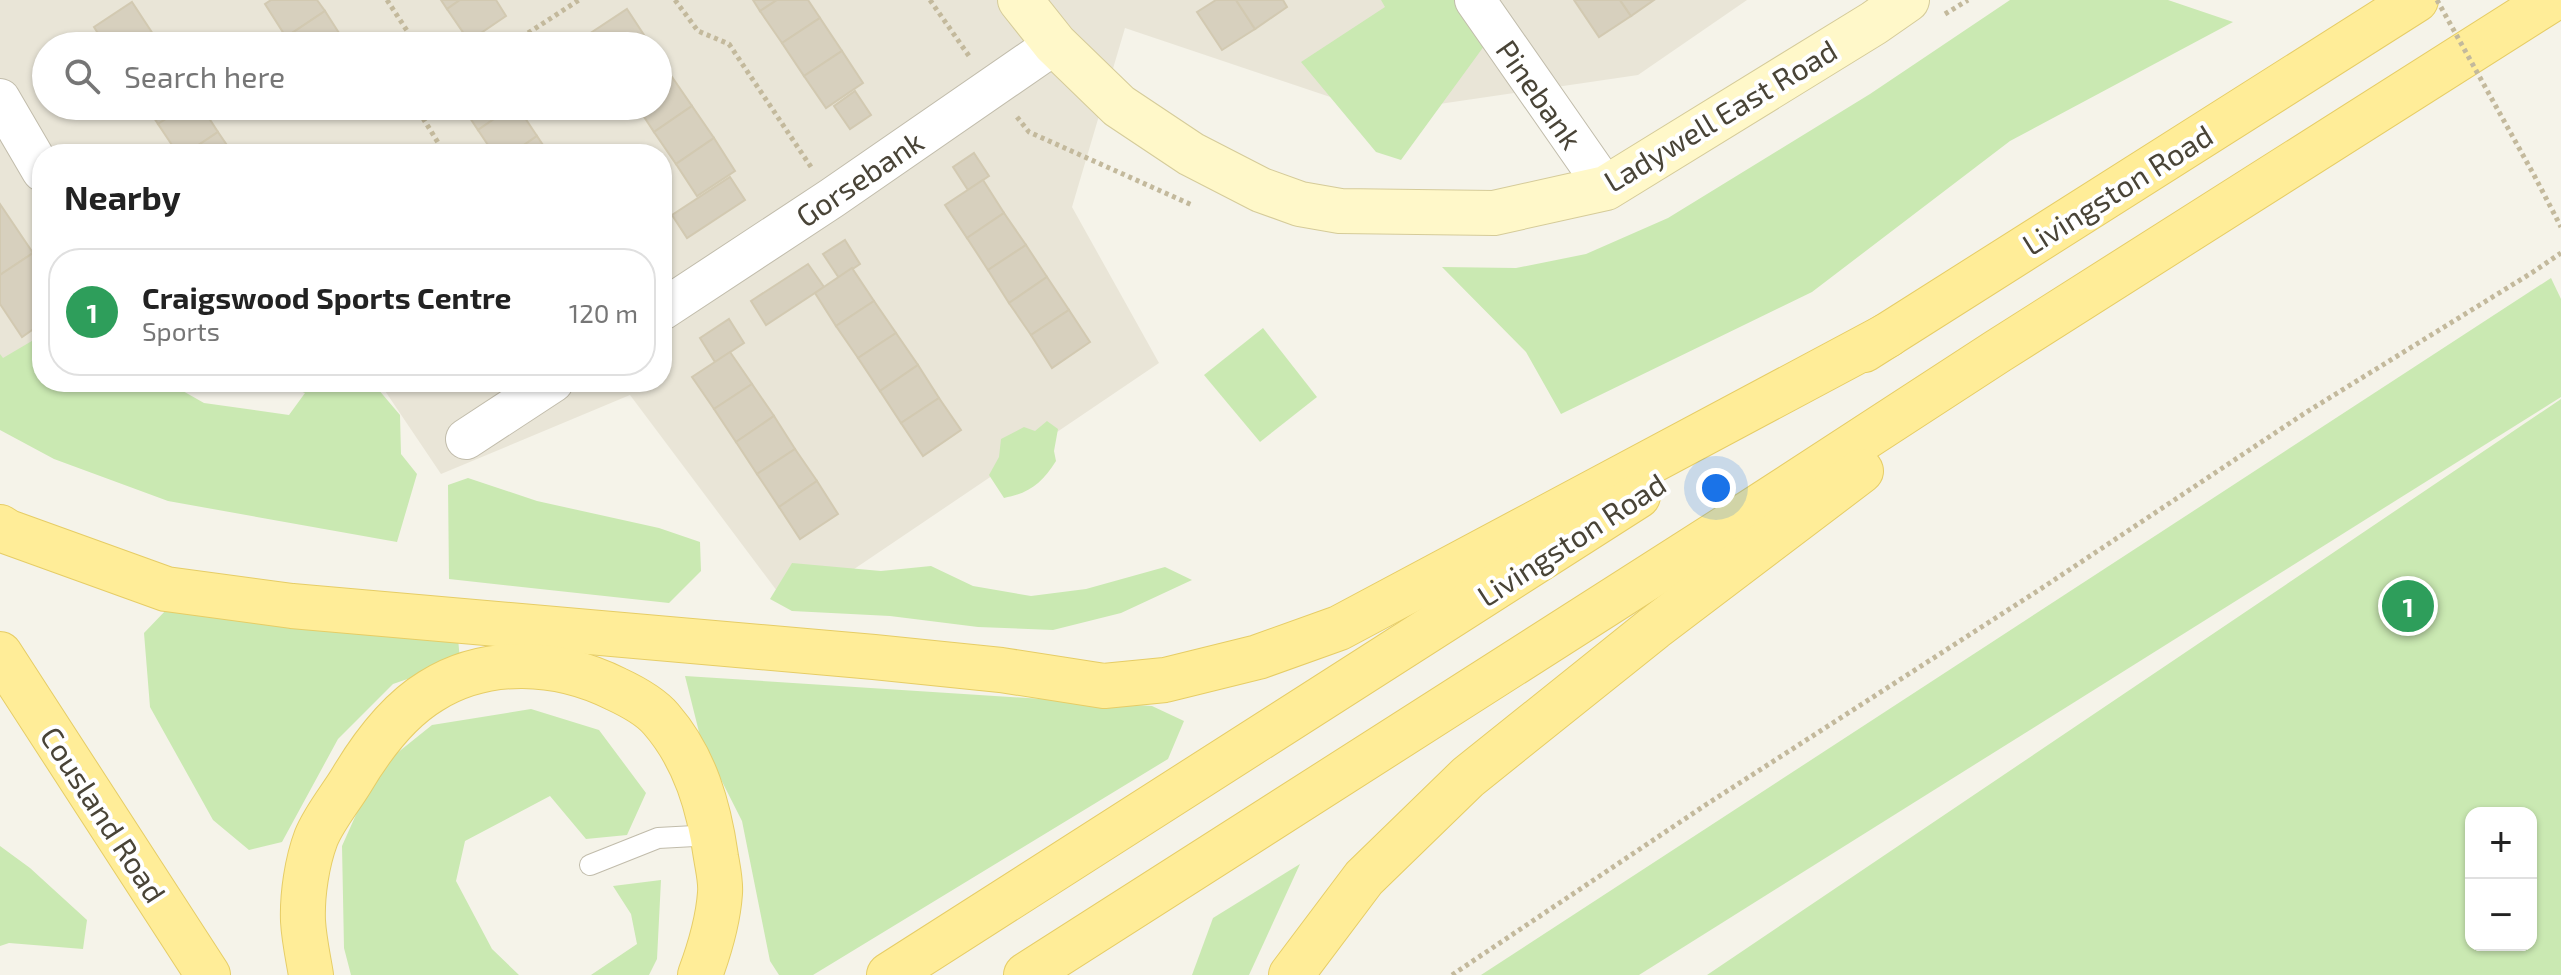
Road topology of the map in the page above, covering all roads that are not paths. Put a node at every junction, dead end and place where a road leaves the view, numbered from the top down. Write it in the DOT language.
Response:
graph roads {
  1 [pos="1020,0"];
  2 [pos="1475,0"];
  3 [pos="2416,0"];
  4 [pos="2551,0"];
  5 [pos="1921,11"];
  6 [pos="1055,44"];
  7 [pos="0,99"];
  8 [pos="32,154"];
  9 [pos="1606,188"];
  10 [pos="672,303"];
  11 [pos="1888,335"];
  12 [pos="1998,351"];
  13 [pos="545,392"];
  14 [pos="466,439"];
  15 [pos="0,527"];
  16 [pos="0,654"];
  17 [pos="713,835"];
  18 [pos="590,865"];
  19 [pos="208,975"];
  20 [pos="311,975"];
  21 [pos="700,975"];
  22 [pos="889,975"];
  23 [pos="1026,975"];
  24 [pos="1291,975"];
  1 -- 6 [label="street, Ladywell East Road"];
  2 -- 9 [label="street, Pinebank"];
  3 -- 11 [label="main road, Livingston Road"];
  4 -- 12 [label="main road"];
  5 -- 9 [label="street, Ladywell East Road"];
  6 -- 9 [label="street, Ladywell East Road"];
  6 -- 10 [label="street, Gorsebank"];
  7 -- 8 [label="street"];
  11 -- 15 [label="main road"];
  11 -- 22 [label="main road, Livingston Road"];
  12 -- 23 [label="main road"];
  12 -- 24 [label="main road"];
  13 -- 14 [label="street"];
  16 -- 19 [label="main road, Cousland Road"];
  17 -- 18 [label="lane"];
  17 -- 20 [label="main road"];
  17 -- 21 [label="main road"];
}
